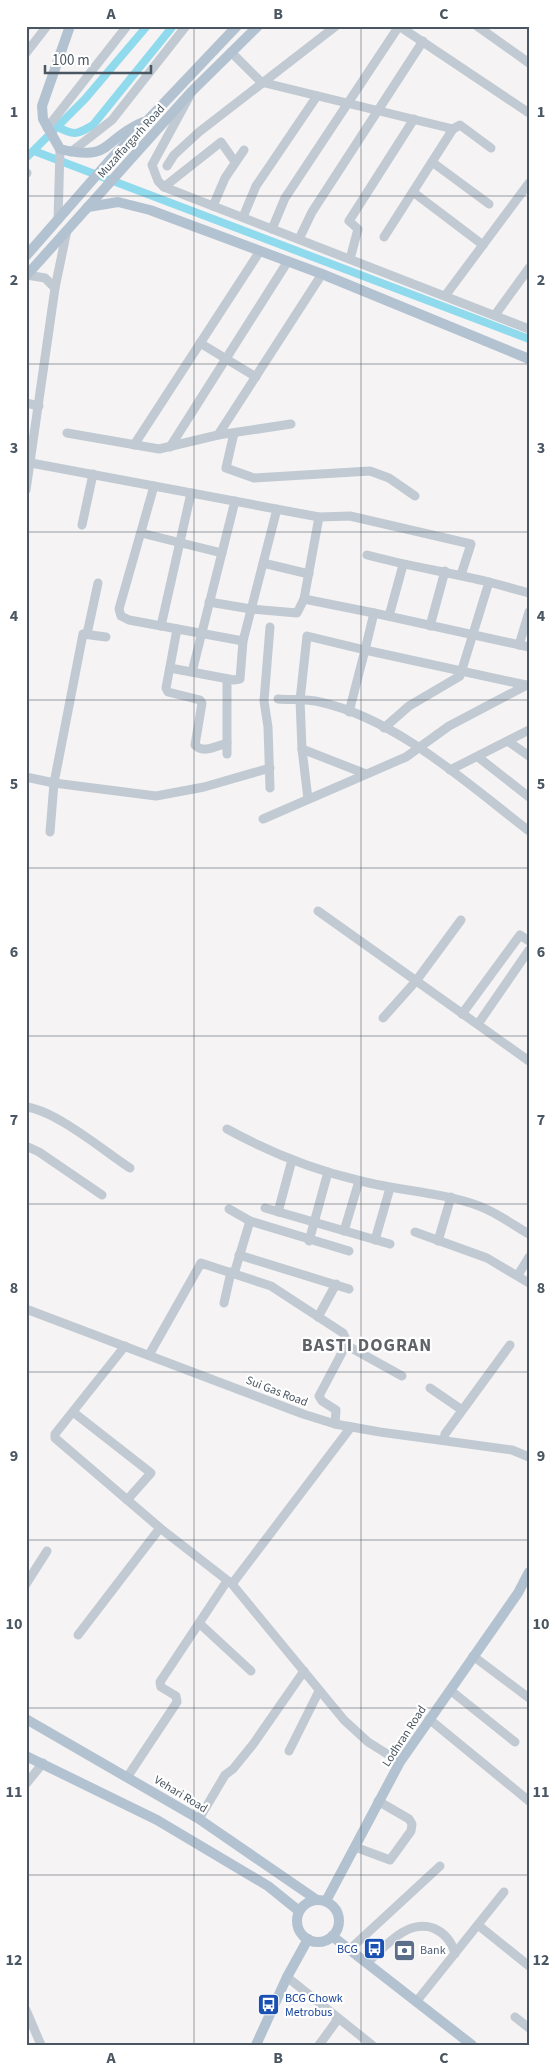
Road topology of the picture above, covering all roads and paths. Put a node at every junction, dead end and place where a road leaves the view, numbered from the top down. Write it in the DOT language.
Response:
graph roads {
  1 [pos="47,26"];
  2 [pos="70,26"];
  3 [pos="127,26"];
  4 [pos="186,26"];
  5 [pos="237,26"];
  6 [pos="258,26"];
  7 [pos="336,26"];
  8 [pos="477,26"];
  9 [pos="423,41"];
  10 [pos="231,52"];
  11 [pos="26,53"];
  12 [pos="529,63"];
  13 [pos="261,82"];
  14 [pos="191,92"];
  15 [pos="317,96"];
  16 [pos="348,103"];
  17 [pos="377,110"];
  18 [pos="529,113"];
  19 [pos="414,119"];
  20 [pos="149,120"];
  21 [pos="47,128"];
  22 [pos="453,129"];
  23 [pos="491,148"];
  24 [pos="59,150"];
  25 [pos="244,150"];
  26 [pos="71,152"];
  27 [pos="235,162"];
  28 [pos="432,162"];
  29 [pos="167,166"];
  30 [pos="529,183"];
  31 [pos="164,187"];
  32 [pos="413,192"];
  33 [pos="489,204"];
  34 [pos="213,206"];
  35 [pos="88,207"];
  36 [pos="243,218"];
  37 [pos="58,220"];
  38 [pos="272,229"];
  39 [pos="67,230"];
  40 [pos="384,237"];
  41 [pos="299,239"];
  42 [pos="483,245"];
  43 [pos="260,251"];
  44 [pos="26,256"];
  45 [pos="350,259"];
  46 [pos="288,261"];
  47 [pos="529,268"];
  48 [pos="322,274"];
  49 [pos="27,275"];
  50 [pos="55,288"];
  51 [pos="445,296"];
  52 [pos="495,315"];
  53 [pos="529,330"];
  54 [pos="200,343"];
  55 [pos="226,358"];
  56 [pos="529,360"];
  57 [pos="256,377"];
  58 [pos="26,403"];
  59 [pos="39,406"];
  60 [pos="291,424"];
  61 [pos="234,432"];
  62 [pos="67,433"];
  63 [pos="218,435"];
  64 [pos="134,446"];
  65 [pos="170,446"];
  66 [pos="31,462"];
  67 [pos="92,474"];
  68 [pos="154,486"];
  69 [pos="26,490"];
  70 [pos="191,493"];
  71 [pos="415,496"];
  72 [pos="235,501"];
  73 [pos="277,510"];
  74 [pos="319,517"];
  75 [pos="82,525"];
  76 [pos="140,533"];
  77 [pos="179,543"];
  78 [pos="222,553"];
  79 [pos="367,555"];
  80 [pos="263,563"];
  81 [pos="403,565"];
  82 [pos="446,571"];
  83 [pos="309,574"];
  84 [pos="461,575"];
  85 [pos="489,582"];
  86 [pos="98,583"];
  87 [pos="529,593"];
  88 [pos="304,599"];
  89 [pos="210,602"];
  90 [pos="251,609"];
  91 [pos="529,612"];
  92 [pos="374,613"];
  93 [pos="389,616"];
  94 [pos="161,626"];
  95 [pos="430,626"];
  96 [pos="270,627"];
  97 [pos="177,629"];
  98 [pos="201,633"];
  99 [pos="87,634"];
  100 [pos="472,635"];
  101 [pos="106,637"];
  102 [pos="243,641"];
  103 [pos="519,645"];
  104 [pos="529,647"];
  105 [pos="365,650"];
  106 [pos="170,668"];
  107 [pos="461,671"];
  108 [pos="192,672"];
  109 [pos="227,679"];
  110 [pos="527,685"];
  111 [pos="278,699"];
  112 [pos="300,700"];
  113 [pos="349,712"];
  114 [pos="384,728"];
  115 [pos="529,730"];
  116 [pos="509,742"];
  117 [pos="227,743"];
  118 [pos="419,747"];
  119 [pos="302,749"];
  120 [pos="227,754"];
  121 [pos="529,756"];
  122 [pos="478,757"];
  123 [pos="270,768"];
  124 [pos="450,770"];
  125 [pos="366,774"];
  126 [pos="26,777"];
  127 [pos="54,783"];
  128 [pos="270,788"];
  129 [pos="529,797"];
  130 [pos="308,799"];
  131 [pos="263,819"];
  132 [pos="529,831"];
  133 [pos="50,832"];
  134 [pos="318,911"];
  135 [pos="461,920"];
  136 [pos="529,941"];
  137 [pos="529,950"];
  138 [pos="416,980"];
  139 [pos="462,1014"];
  140 [pos="383,1018"];
  141 [pos="478,1024"];
  142 [pos="529,1061"];
  143 [pos="26,1107"];
  144 [pos="227,1129"];
  145 [pos="26,1146"];
  146 [pos="292,1160"];
  147 [pos="130,1168"];
  148 [pos="328,1172"];
  149 [pos="359,1181"];
  150 [pos="390,1188"];
  151 [pos="102,1195"];
  152 [pos="451,1197"];
  153 [pos="265,1208"];
  154 [pos="229,1209"];
  155 [pos="278,1212"];
  156 [pos="250,1221"];
  157 [pos="314,1222"];
  158 [pos="344,1231"];
  159 [pos="415,1232"];
  160 [pos="529,1234"];
  161 [pos="375,1240"];
  162 [pos="309,1241"];
  163 [pos="438,1241"];
  164 [pos="390,1244"];
  165 [pos="349,1251"];
  166 [pos="239,1255"];
  167 [pos="529,1257"];
  168 [pos="232,1273"];
  169 [pos="518,1275"];
  170 [pos="529,1283"];
  171 [pos="336,1284"];
  172 [pos="349,1289"];
  173 [pos="224,1303"];
  174 [pos="26,1309"];
  175 [pos="318,1317"];
  176 [pos="346,1345"];
  177 [pos="510,1345"];
  178 [pos="125,1346"];
  179 [pos="149,1355"];
  180 [pos="402,1376"];
  181 [pos="430,1388"];
  182 [pos="462,1410"];
  183 [pos="73,1412"];
  184 [pos="335,1424"];
  185 [pos="352,1427"];
  186 [pos="444,1440"];
  187 [pos="529,1456"];
  188 [pos="127,1500"];
  189 [pos="160,1528"];
  190 [pos="47,1551"];
  191 [pos="529,1572"];
  192 [pos="229,1582"];
  193 [pos="26,1583"];
  194 [pos="529,1583"];
  195 [pos="518,1593"];
  196 [pos="199,1623"];
  197 [pos="78,1635"];
  198 [pos="474,1656"];
  199 [pos="251,1671"];
  200 [pos="304,1671"];
  201 [pos="450,1690"];
  202 [pos="319,1692"];
  203 [pos="529,1698"];
  204 [pos="26,1719"];
  205 [pos="430,1719"];
  206 [pos="515,1742"];
  207 [pos="289,1752"];
  208 [pos="26,1756"];
  209 [pos="400,1762"];
  210 [pos="44,1763"];
  211 [pos="128,1776"];
  212 [pos="26,1784"];
  213 [pos="378,1801"];
  214 [pos="529,1801"];
  215 [pos="199,1819"];
  216 [pos="354,1847"];
  217 [pos="440,1866"];
  218 [pos="504,1892"];
  219 [pos="322,1900"];
  220 [pos="299,1911"];
  221 [pos="478,1925"];
  222 [pos="332,1936"];
  223 [pos="308,1939"];
  224 [pos="349,1950"];
  225 [pos="455,1954"];
  226 [pos="366,1963"];
  227 [pos="529,1966"];
  228 [pos="287,1977"];
  229 [pos="416,2002"];
  230 [pos="26,2010"];
  231 [pos="515,2017"];
  232 [pos="338,2019"];
  233 [pos="529,2028"];
  234 [pos="41,2045"];
  235 [pos="256,2045"];
  236 [pos="318,2045"];
  237 [pos="372,2045"];
  238 [pos="472,2045"];
  1 -- 11 [label="street"];
  2 -- 21 [label="main road"];
  3 -- 21 [label="street"];
  4 -- 26 [label="street"];
  5 -- 20 [label="main road, Muzaffargarh Road"];
  6 -- 10 [label="main road, Muzaffargarh Road"];
  7 -- 13 [label="street"];
  8 -- 12 [label="street"];
  9 -- 16 [label="street"];
  9 -- 17 [label="street"];
  9 -- 18 [label="street"];
  10 -- 13 [label="street"];
  10 -- 14 [label="main road, Muzaffargarh Road"];
  13 -- 15 [label="street"];
  13 -- 29 [label="street"];
  14 -- 31 [label="street"];
  14 -- 35 [label="main road, Muzaffargarh Road"];
  15 -- 16 [label="street"];
  15 -- 36 [label="street"];
  16 -- 17 [label="street"];
  16 -- 38 [label="street"];
  17 -- 19 [label="street"];
  17 -- 41 [label="street"];
  19 -- 22 [label="street"];
  19 -- 45 [label="street"];
  20 -- 26 [label="main road"];
  20 -- 37 [label="main road, Muzaffargarh Road"];
  21 -- 24 [label="main road"];
  22 -- 23 [label="street"];
  22 -- 28 [label="street"];
  24 -- 26 [label="main road"];
  24 -- 37 [label="street"];
  25 -- 27 [label="street"];
  27 -- 31 [label="street"];
  27 -- 34 [label="street"];
  28 -- 32 [label="street"];
  28 -- 33 [label="street"];
  30 -- 42 [label="street"];
  31 -- 34 [label="street"];
  32 -- 40 [label="street"];
  32 -- 42 [label="street"];
  34 -- 36 [label="street"];
  35 -- 39 [label="main road, Muzaffargarh Road"];
  35 -- 43 [label="main road"];
  36 -- 38 [label="street"];
  37 -- 44 [label="main road, Muzaffargarh Road"];
  38 -- 41 [label="street"];
  39 -- 49 [label="main road, Muzaffargarh Road"];
  39 -- 50 [label="street"];
  41 -- 45 [label="street"];
  42 -- 51 [label="street"];
  43 -- 46 [label="main road"];
  43 -- 54 [label="street"];
  45 -- 51 [label="street"];
  46 -- 48 [label="main road"];
  46 -- 55 [label="street"];
  47 -- 52 [label="street"];
  48 -- 56 [label="main road"];
  48 -- 57 [label="street"];
  49 -- 50 [label="street"];
  50 -- 59 [label="street"];
  51 -- 52 [label="street"];
  52 -- 53 [label="street"];
  54 -- 55 [label="street"];
  54 -- 64 [label="street"];
  55 -- 57 [label="street"];
  55 -- 65 [label="street"];
  57 -- 63 [label="street"];
  58 -- 59 [label="street"];
  59 -- 66 [label="street"];
  60 -- 61 [label="street"];
  61 -- 63 [label="street"];
  61 -- 71 [label="street"];
  62 -- 64 [label="street"];
  63 -- 65 [label="street"];
  64 -- 65 [label="street"];
  66 -- 67 [label="street"];
  66 -- 69 [label="street"];
  67 -- 68 [label="street"];
  67 -- 75 [label="street"];
  68 -- 70 [label="street"];
  68 -- 76 [label="street"];
  70 -- 72 [label="street"];
  70 -- 77 [label="street"];
  72 -- 73 [label="street"];
  72 -- 78 [label="street"];
  73 -- 74 [label="street"];
  73 -- 80 [label="street"];
  74 -- 83 [label="street"];
  74 -- 84 [label="street"];
  76 -- 77 [label="street"];
  76 -- 94 [label="street"];
  77 -- 78 [label="street"];
  77 -- 94 [label="street"];
  78 -- 89 [label="street"];
  79 -- 81 [label="street"];
  80 -- 83 [label="street"];
  80 -- 90 [label="street"];
  81 -- 82 [label="street"];
  81 -- 93 [label="street"];
  82 -- 84 [label="street"];
  82 -- 95 [label="street"];
  83 -- 88 [label="street"];
  84 -- 85 [label="street"];
  85 -- 87 [label="street"];
  85 -- 100 [label="street"];
  86 -- 99 [label="street"];
  88 -- 90 [label="street"];
  88 -- 92 [label="street"];
  89 -- 90 [label="street"];
  89 -- 98 [label="street"];
  90 -- 102 [label="street"];
  91 -- 103 [label="street"];
  92 -- 93 [label="street"];
  92 -- 105 [label="street"];
  93 -- 95 [label="street"];
  94 -- 97 [label="street"];
  95 -- 100 [label="street"];
  96 -- 123 [label="street"];
  97 -- 98 [label="street"];
  97 -- 106 [label="street"];
  98 -- 102 [label="street"];
  98 -- 108 [label="street"];
  99 -- 101 [label="street"];
  99 -- 127 [label="street"];
  100 -- 103 [label="street"];
  100 -- 107 [label="street"];
  102 -- 109 [label="street"];
  103 -- 104 [label="street"];
  105 -- 107 [label="street"];
  105 -- 112 [label="street"];
  105 -- 113 [label="street"];
  106 -- 108 [label="street"];
  106 -- 117 [label="street"];
  107 -- 110 [label="street"];
  107 -- 114 [label="street"];
  108 -- 109 [label="street"];
  109 -- 117 [label="street"];
  110 -- 118 [label="street"];
  111 -- 112 [label="street"];
  112 -- 113 [label="street"];
  112 -- 119 [label="street"];
  113 -- 114 [label="street"];
  114 -- 118 [label="street"];
  115 -- 116 [label="street"];
  116 -- 121 [label="street"];
  116 -- 122 [label="street"];
  117 -- 120 [label="street"];
  118 -- 124 [label="street"];
  118 -- 125 [label="street"];
  119 -- 125 [label="street"];
  119 -- 130 [label="street"];
  122 -- 124 [label="street"];
  122 -- 129 [label="street"];
  123 -- 127 [label="street"];
  123 -- 128 [label="street"];
  124 -- 132 [label="street"];
  125 -- 130 [label="street"];
  126 -- 127 [label="street"];
  127 -- 133 [label="street"];
  130 -- 131 [label="street"];
  134 -- 138 [label="street"];
  135 -- 138 [label="street"];
  136 -- 139 [label="street"];
  137 -- 141 [label="street"];
  138 -- 139 [label="street"];
  138 -- 140 [label="street"];
  139 -- 141 [label="street"];
  141 -- 142 [label="street"];
  143 -- 147 [label="street"];
  144 -- 146 [label="street"];
  145 -- 151 [label="street"];
  146 -- 148 [label="street"];
  146 -- 155 [label="street"];
  148 -- 149 [label="street"];
  148 -- 157 [label="street"];
  149 -- 150 [label="street"];
  149 -- 158 [label="street"];
  150 -- 152 [label="street"];
  150 -- 161 [label="street"];
  152 -- 160 [label="street"];
  152 -- 163 [label="street"];
  153 -- 155 [label="street"];
  154 -- 156 [label="street"];
  155 -- 157 [label="street"];
  156 -- 162 [label="street"];
  156 -- 166 [label="street"];
  157 -- 158 [label="street"];
  157 -- 162 [label="street"];
  158 -- 161 [label="street"];
  159 -- 163 [label="street"];
  161 -- 164 [label="street"];
  162 -- 165 [label="street"];
  163 -- 169 [label="street"];
  166 -- 168 [label="street"];
  166 -- 171 [label="street"];
  167 -- 169 [label="street"];
  168 -- 173 [label="street"];
  168 -- 175 [label="street"];
  168 -- 179 [label="street"];
  169 -- 170 [label="street"];
  171 -- 172 [label="street"];
  171 -- 175 [label="street"];
  174 -- 178 [label="street, Sui Gas Road"];
  175 -- 176 [label="street"];
  176 -- 180 [label="street"];
  176 -- 184 [label="street"];
  177 -- 182 [label="street"];
  178 -- 179 [label="street, Sui Gas Road"];
  178 -- 183 [label="street"];
  179 -- 184 [label="street, Sui Gas Road"];
  181 -- 182 [label="street"];
  182 -- 186 [label="street"];
  183 -- 188 [label="street"];
  183 -- 188 [label="street"];
  184 -- 185 [label="street, Sui Gas Road"];
  185 -- 186 [label="street, Sui Gas Road"];
  185 -- 192 [label="street"];
  186 -- 187 [label="street, Sui Gas Road"];
  188 -- 189 [label="street"];
  189 -- 192 [label="street"];
  189 -- 197 [label="street"];
  190 -- 193 [label="street"];
  191 -- 195 [label="main road, Lodhran Road"];
  192 -- 196 [label="street"];
  192 -- 200 [label="street"];
  194 -- 195 [label="main road, Lodhran Road"];
  195 -- 198 [label="main road, Lodhran Road"];
  196 -- 199 [label="street"];
  196 -- 211 [label="street"];
  198 -- 201 [label="main road, Lodhran Road"];
  198 -- 203 [label="street"];
  200 -- 202 [label="street"];
  200 -- 215 [label="street"];
  201 -- 205 [label="main road, Lodhran Road"];
  201 -- 206 [label="street"];
  202 -- 207 [label="street"];
  202 -- 209 [label="street"];
  204 -- 211 [label="main road, Vehari Road"];
  205 -- 209 [label="main road, Lodhran Road"];
  205 -- 214 [label="street"];
  208 -- 210 [label="main road"];
  209 -- 213 [label="main road, Lodhran Road"];
  210 -- 212 [label="street"];
  210 -- 220 [label="main road"];
  211 -- 215 [label="main road, Vehari Road"];
  213 -- 216 [label="main road, Lodhran Road"];
  213 -- 216 [label="street"];
  215 -- 219 [label="main road, Vehari Road"];
  216 -- 219 [label="main road, Lodhran Road"];
  217 -- 224 [label="street"];
  218 -- 221 [label="street"];
  219 -- 220 [label="main road"];
  219 -- 222 [label="main road"];
  220 -- 223 [label="main road"];
  221 -- 225 [label="street"];
  221 -- 227 [label="street"];
  222 -- 223 [label="main road"];
  222 -- 224 [label="main road"];
  223 -- 228 [label="main road"];
  224 -- 226 [label="main road"];
  225 -- 226 [label="street"];
  225 -- 229 [label="street"];
  226 -- 229 [label="main road"];
  228 -- 232 [label="street"];
  228 -- 235 [label="main road"];
  229 -- 238 [label="main road"];
  230 -- 234 [label="street"];
  231 -- 233 [label="street"];
  232 -- 236 [label="street"];
  232 -- 237 [label="street"];
}
